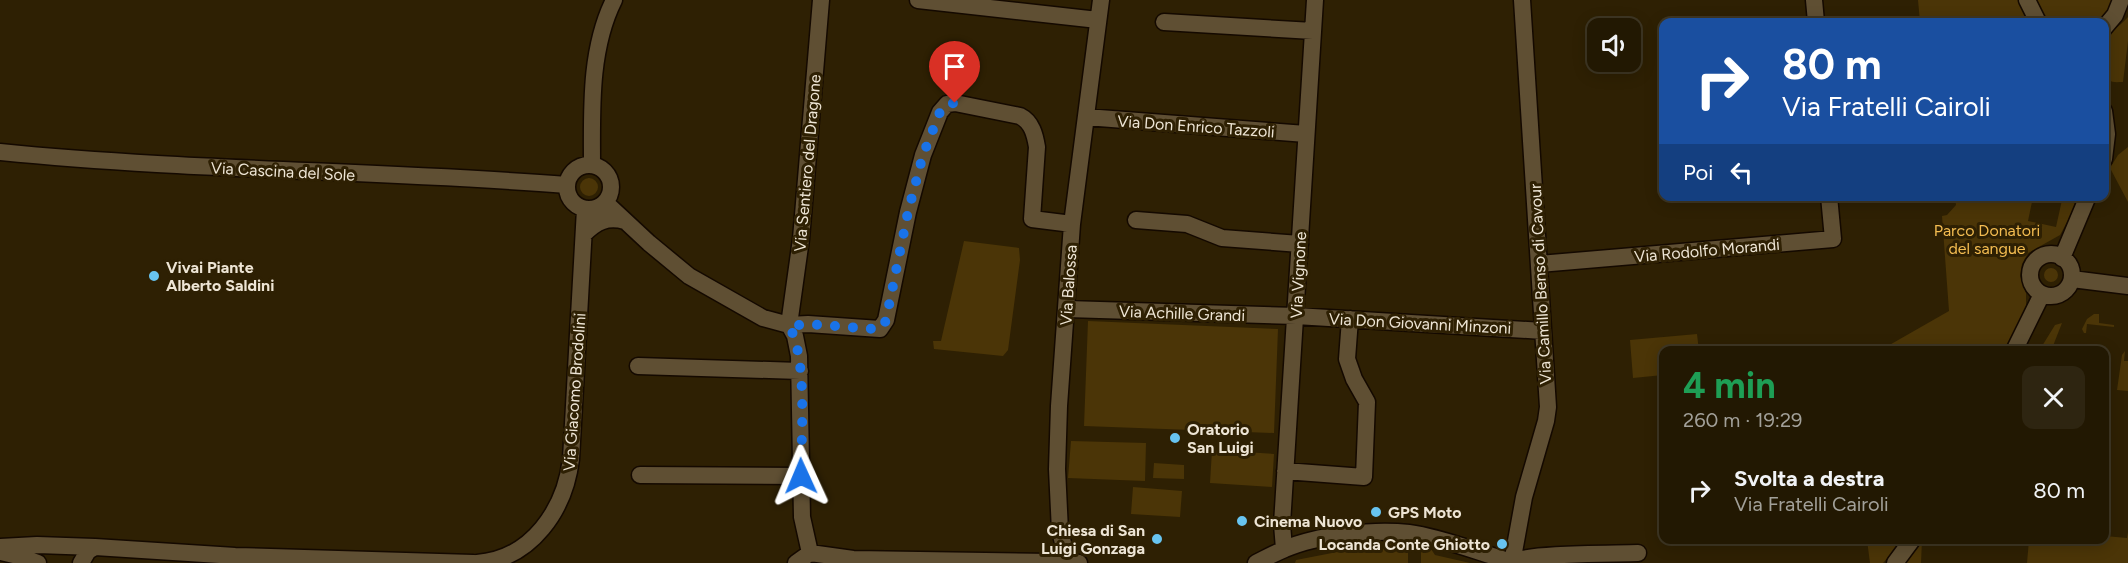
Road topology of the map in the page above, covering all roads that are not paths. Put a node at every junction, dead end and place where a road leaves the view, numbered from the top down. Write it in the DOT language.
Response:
graph roads {
  1 [pos="614,0"];
  2 [pos="822,0"];
  3 [pos="918,0"];
  4 [pos="1101,0"];
  5 [pos="1315,0"];
  6 [pos="1522,0"];
  7 [pos="1814,0"];
  8 [pos="2121,0"];
  9 [pos="2027,2"];
  10 [pos="2128,10"];
  11 [pos="1815,18"];
  12 [pos="2036,18"];
  13 [pos="1098,20"];
  14 [pos="1164,21"];
  15 [pos="2109,22"];
  16 [pos="2109,25"];
  17 [pos="1313,31"];
  18 [pos="1086,117"];
  19 [pos="1306,134"];
  20 [pos="0,152"];
  21 [pos="592,165"];
  22 [pos="567,185"];
  23 [pos="1829,201"];
  24 [pos="2086,201"];
  25 [pos="605,202"];
  26 [pos="585,209"];
  27 [pos="1136,220"];
  28 [pos="625,221"];
  29 [pos="1072,224"];
  30 [pos="584,234"];
  31 [pos="1300,244"];
  32 [pos="2062,258"];
  33 [pos="1539,264"];
  34 [pos="2072,279"];
  35 [pos="2128,286"];
  36 [pos="2042,294"];
  37 [pos="1067,309"];
  38 [pos="1296,316"];
  39 [pos="1350,319"];
  40 [pos="789,326"];
  41 [pos="1543,331"];
  42 [pos="2016,346"];
  43 [pos="638,366"];
  44 [pos="800,371"];
  45 [pos="1285,471"];
  46 [pos="640,475"];
  47 [pos="801,476"];
  48 [pos="1909,544"];
  49 [pos="0,547"];
  50 [pos="95,547"];
  51 [pos="122,548"];
  52 [pos="1284,549"];
  53 [pos="0,552"];
  54 [pos="1638,553"];
  55 [pos="235,556"];
  56 [pos="803,558"];
  57 [pos="1073,560"];
  58 [pos="853,561"];
  59 [pos="38,563"];
  60 [pos="81,563"];
  61 [pos="139,563"];
  62 [pos="196,563"];
  63 [pos="475,563"];
  64 [pos="1256,563"];
  65 [pos="1512,563"];
  66 [pos="1895,563"];
  1 -- 21 [label="street"];
  2 -- 40 [label="street, Via Sentiero del Dragone"];
  3 -- 13 [label="street"];
  4 -- 13 [label="street, Via Balossa"];
  5 -- 17 [label="street, Via Vignone"];
  6 -- 33 [label="street, Via Camillo Benso di Cavour"];
  7 -- 11 [label="street"];
  8 -- 15 [label="street"];
  9 -- 12 [label="street"];
  10 -- 16 [label="street"];
  13 -- 18 [label="street, Via Balossa"];
  14 -- 17 [label="street"];
  17 -- 19 [label="street, Via Vignone"];
  18 -- 19 [label="street, Via Don Enrico Tazzoli"];
  18 -- 29 [label="street, Via Balossa"];
  19 -- 31 [label="street, Via Vignone"];
  20 -- 22 [label="street, Via Cascina del Sole"];
  21 -- 22 [label="street"];
  21 -- 25 [label="street"];
  22 -- 26 [label="street"];
  23 -- 33 [label="street, Via Rodolfo Morandi"];
  24 -- 32 [label="street"];
  25 -- 26 [label="street"];
  25 -- 28 [label="street"];
  26 -- 30 [label="street, Via Giacomo Brodolini"];
  27 -- 31 [label="street"];
  28 -- 30 [label="street"];
  28 -- 40 [label="street"];
  29 -- 37 [label="street, Via Balossa"];
  29 -- 40 [label="street"];
  30 -- 63 [label="street, Via Giacomo Brodolini"];
  31 -- 38 [label="street, Via Vignone"];
  32 -- 34 [label="street"];
  32 -- 36 [label="street"];
  33 -- 41 [label="street, Via Camillo Benso di Cavour"];
  34 -- 35 [label="street"];
  34 -- 36 [label="street"];
  36 -- 42 [label="street"];
  37 -- 38 [label="street, Via Achille Grandi"];
  37 -- 57 [label="street, Via Balossa"];
  38 -- 39 [label="street, Via Don Giovanni Minzoni"];
  38 -- 45 [label="street, Via Vignone"];
  39 -- 41 [label="street, Via Don Giovanni Minzoni"];
  39 -- 45 [label="street"];
  40 -- 44 [label="street"];
  41 -- 65 [label="street, Via Camillo Benso di Cavour"];
  43 -- 44 [label="street"];
  44 -- 47 [label="street"];
  45 -- 52 [label="street, Via Vignone"];
  46 -- 47 [label="street"];
  47 -- 56 [label="street"];
  48 -- 66 [label="street"];
  49 -- 50 [label="street"];
  50 -- 51 [label="street, Via Giacomo Brodolini"];
  50 -- 60 [label="street"];
  51 -- 55 [label="street, Via Giacomo Brodolini"];
  51 -- 61 [label="street"];
  52 -- 64 [label="street"];
  52 -- 65 [label="street"];
  53 -- 59 [label="street"];
  54 -- 65 [label="street"];
  55 -- 62 [label="street, Via Giacomo Brodolini"];
  55 -- 63 [label="street, Via Giacomo Brodolini"];
  56 -- 58 [label="street"];
  57 -- 58 [label="street"];
}
